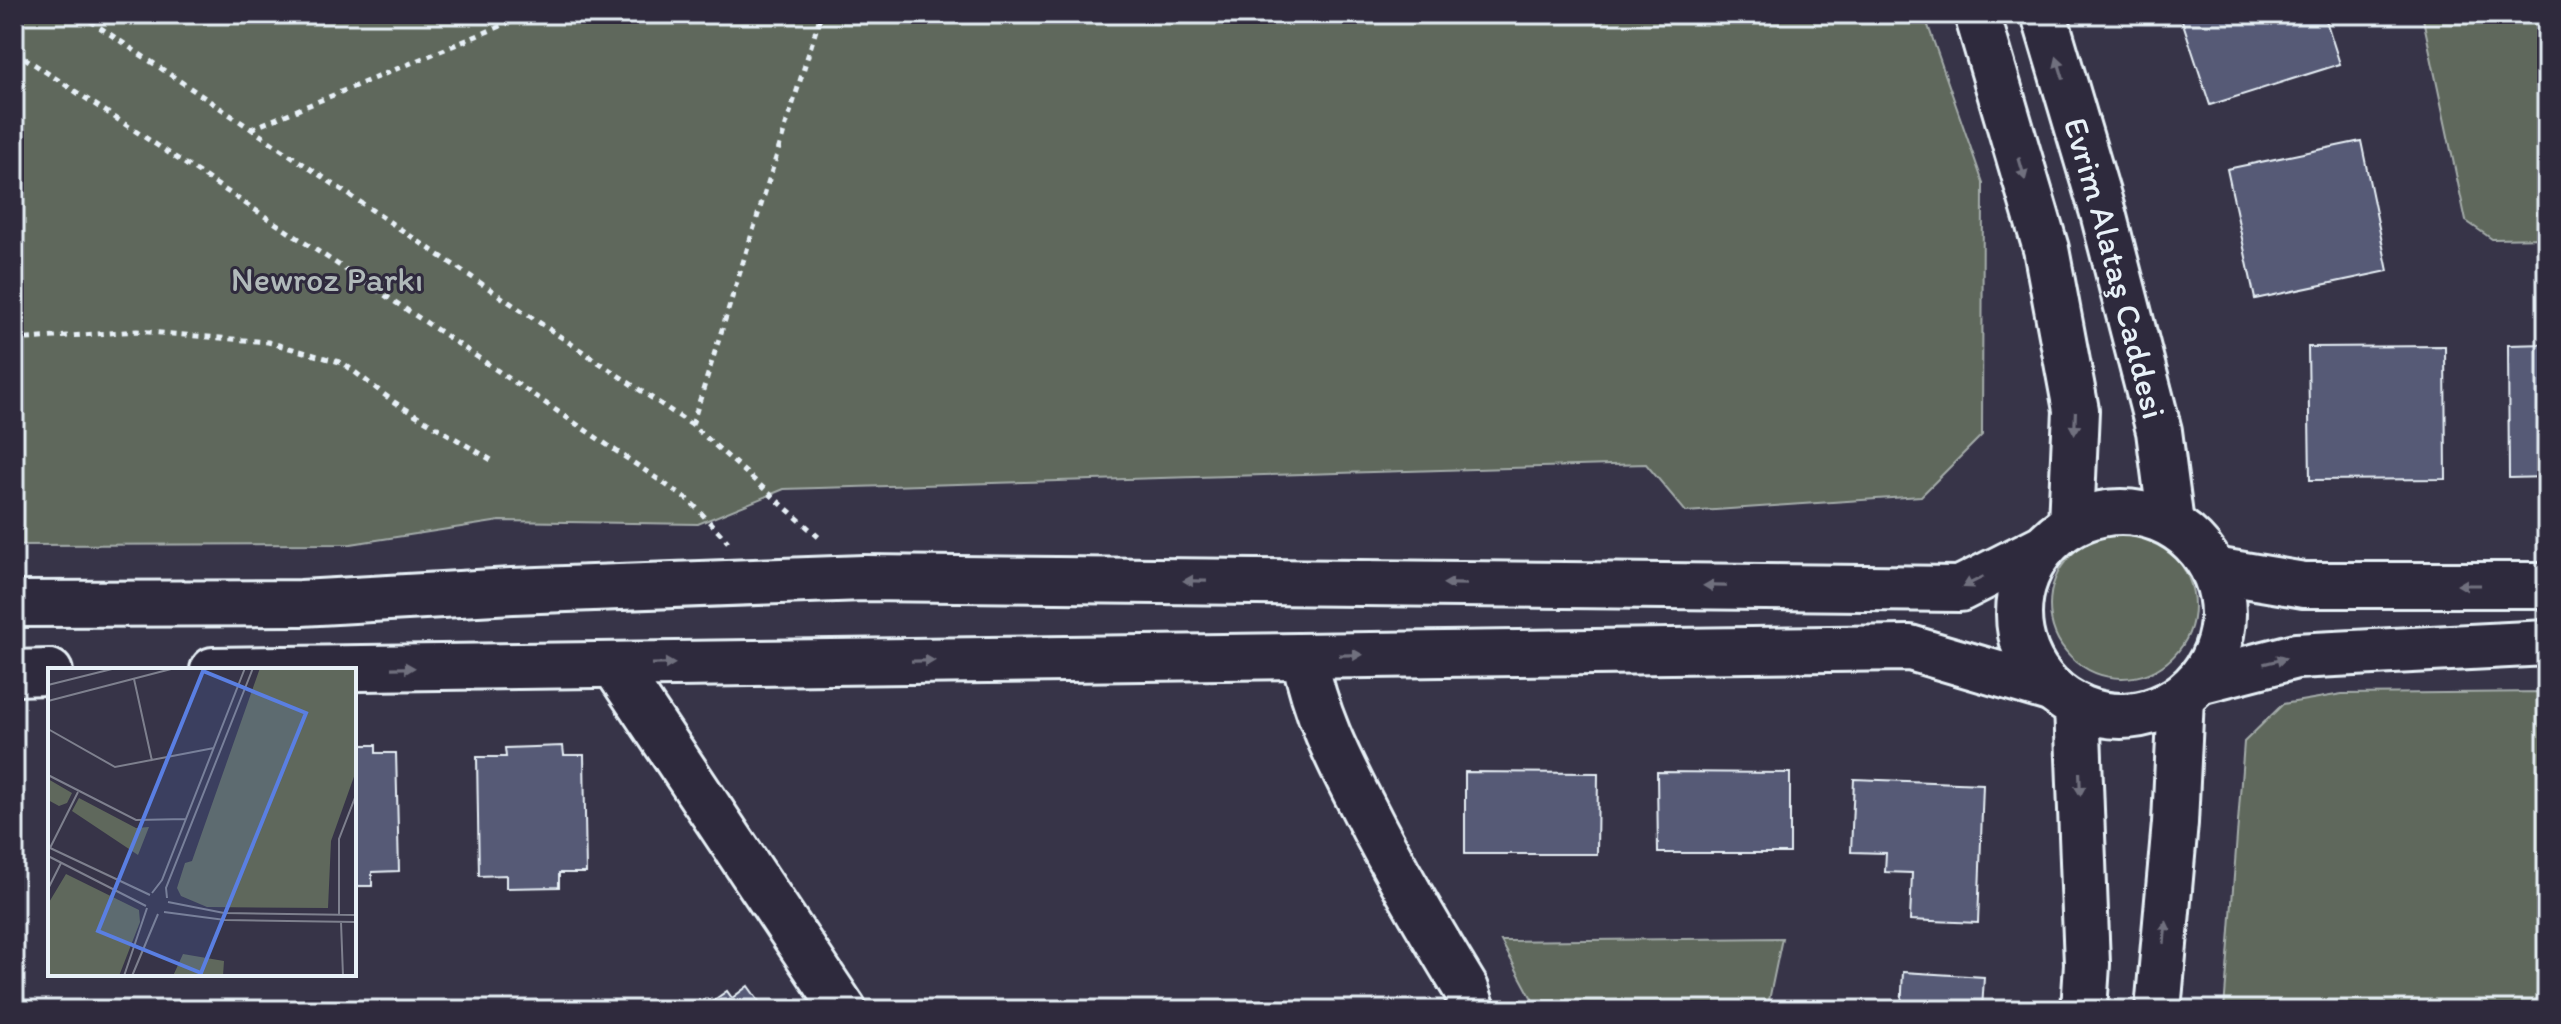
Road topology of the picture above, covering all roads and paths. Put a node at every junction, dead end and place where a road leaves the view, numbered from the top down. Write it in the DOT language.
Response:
graph roads {
  1 [pos="80,14"];
  2 [pos="530,14"];
  3 [pos="821,14"];
  4 [pos="1977,14"];
  5 [pos="2044,14"];
  6 [pos="14,51"];
  7 [pos="251,129"];
  8 [pos="14,340"];
  9 [pos="692,425"];
  10 [pos="493,461"];
  11 [pos="2171,524"];
  12 [pos="2057,536"];
  13 [pos="2214,570"];
  14 [pos="864,578"];
  15 [pos="765,581"];
  16 [pos="2547,585"];
  17 [pos="14,604"];
  18 [pos="2547,643"];
  19 [pos="1304,656"];
  20 [pos="614,665"];
  21 [pos="356,668"];
  22 [pos="48,672"];
  23 [pos="14,673"];
  24 [pos="2190,689"];
  25 [pos="2065,698"];
  26 [pos="844,1010"];
  27 [pos="1473,1010"];
  28 [pos="2084,1010"];
  29 [pos="2158,1010"];
  1 -- 7 [label="path"];
  2 -- 7 [label="path"];
  3 -- 9 [label="path"];
  4 -- 12 [label="main road, one-way"];
  11 -- 5 [label="main road, Evrim Alataş Caddesi, one-way"];
  6 -- 15 [label="path"];
  7 -- 9 [label="path"];
  8 -- 10 [label="path"];
  9 -- 14 [label="path"];
  11 -- 12 [label="main road"];
  11 -- 13 [label="main road"];
  12 -- 14 [label="main road, one-way"];
  12 -- 25 [label="main road"];
  16 -- 13 [label="main road, one-way"];
  13 -- 24 [label="main road"];
  14 -- 15 [label="main road"];
  15 -- 17 [label="main road"];
  24 -- 18 [label="main road, one-way"];
  20 -- 19 [label="main road, one-way"];
  19 -- 25 [label="main road, one-way"];
  19 -- 27 [label="main road"];
  21 -- 20 [label="main road, one-way"];
  20 -- 26 [label="main road"];
  22 -- 23 [label="main road"];
  24 -- 25 [label="main road"];
  29 -- 24 [label="main road, one-way"];
  25 -- 28 [label="main road, one-way"];
}
